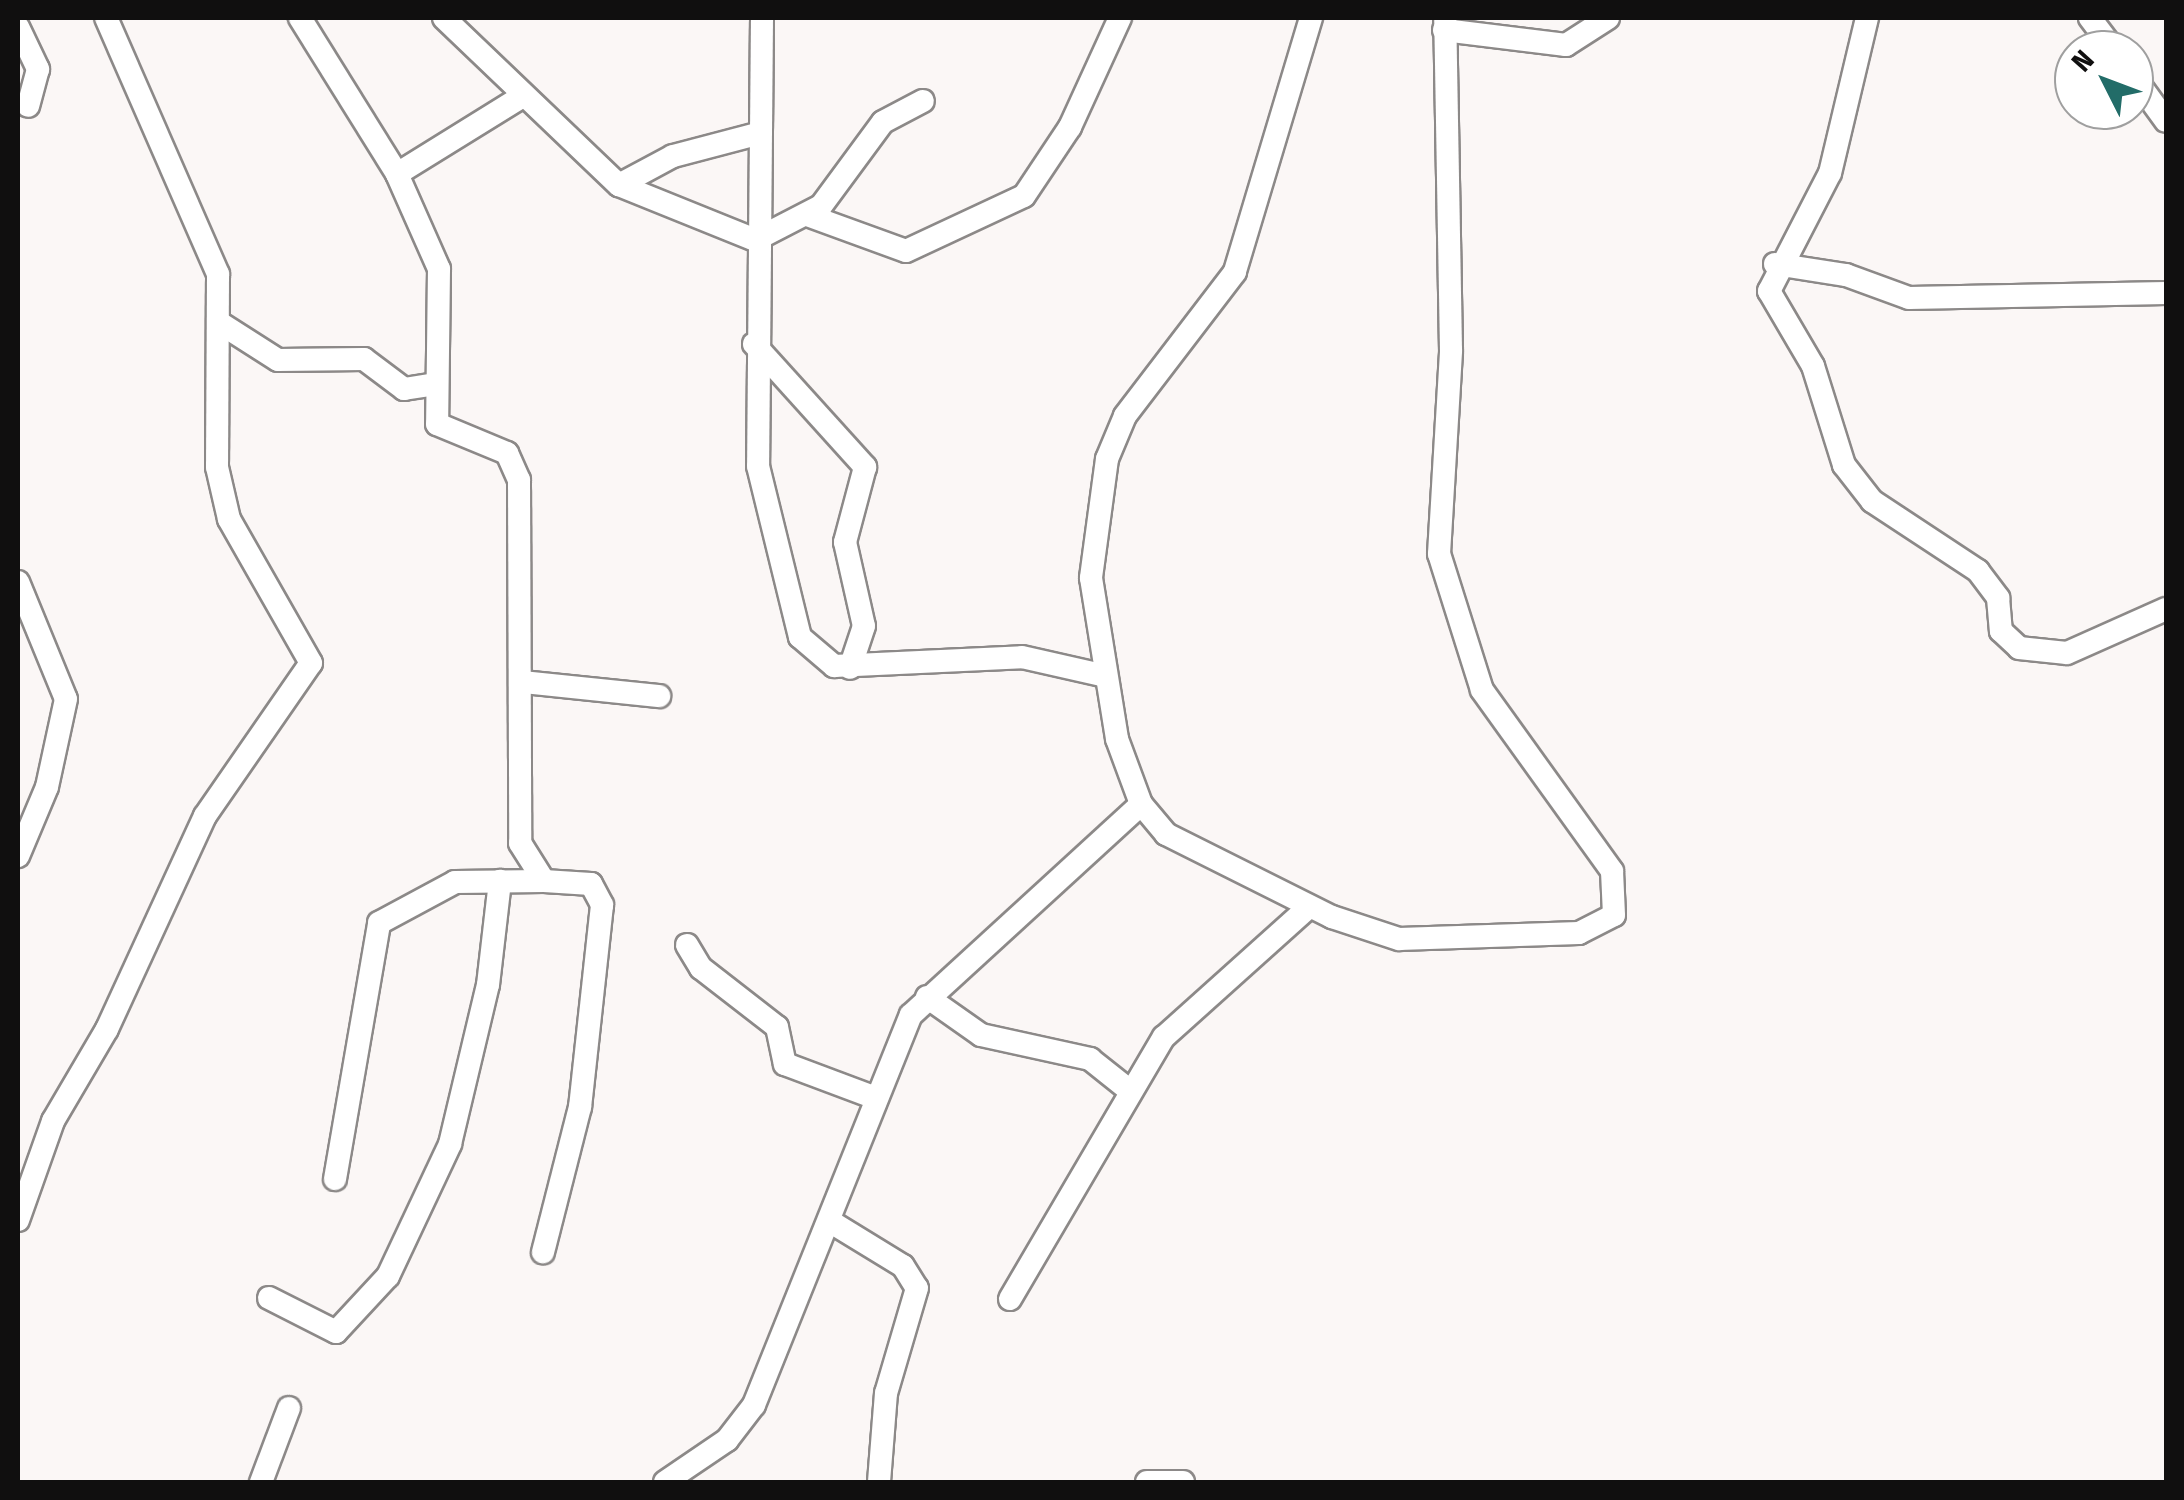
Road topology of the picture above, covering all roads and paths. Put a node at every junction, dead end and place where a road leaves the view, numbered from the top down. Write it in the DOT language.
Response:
graph roads {
  1 [pos="106,18"];
  2 [pos="300,18"];
  3 [pos="444,18"];
  4 [pos="762,18"];
  5 [pos="1120,18"];
  6 [pos="1310,18"];
  7 [pos="1608,18"];
  8 [pos="1866,18"];
  9 [pos="1444,24"];
  10 [pos="18,27"];
  11 [pos="521,97"];
  12 [pos="923,100"];
  13 [pos="28,106"];
  14 [pos="756,134"];
  15 [pos="397,174"];
  16 [pos="619,184"];
  17 [pos="807,216"];
  18 [pos="755,240"];
  19 [pos="1775,264"];
  20 [pos="2166,292"];
  21 [pos="223,326"];
  22 [pos="754,344"];
  23 [pos="434,384"];
  24 [pos="18,582"];
  25 [pos="2166,609"];
  26 [pos="850,668"];
  27 [pos="1106,676"];
  28 [pos="523,682"];
  29 [pos="659,696"];
  30 [pos="1141,804"];
  31 [pos="18,856"];
  32 [pos="500,881"];
  33 [pos="544,881"];
  34 [pos="1308,907"];
  35 [pos="686,945"];
  36 [pos="927,997"];
  37 [pos="1129,1090"];
  38 [pos="876,1098"];
  39 [pos="335,1179"];
  40 [pos="18,1220"];
  41 [pos="831,1222"];
  42 [pos="543,1252"];
  43 [pos="269,1298"];
  44 [pos="1010,1299"];
  45 [pos="290,1408"];
  46 [pos="261,1482"];
  47 [pos="664,1482"];
  48 [pos="879,1482"];
  49 [pos="1147,1482"];
  50 [pos="1183,1482"];
  1 -- 21 [label="street"];
  2 -- 15 [label="street"];
  3 -- 11 [label="street"];
  4 -- 14 [label="street"];
  5 -- 17 [label="street"];
  6 -- 27 [label="street"];
  7 -- 9 [label="street"];
  8 -- 19 [label="street"];
  9 -- 34 [label="street"];
  10 -- 13 [label="street"];
  11 -- 15 [label="street"];
  11 -- 16 [label="street"];
  12 -- 17 [label="street"];
  14 -- 16 [label="street"];
  14 -- 18 [label="street"];
  15 -- 23 [label="street"];
  16 -- 18 [label="street"];
  17 -- 18 [label="street"];
  18 -- 22 [label="street"];
  19 -- 20 [label="street"];
  19 -- 25 [label="street"];
  21 -- 23 [label="street"];
  21 -- 40 [label="street"];
  22 -- 26 [label="street"];
  22 -- 26 [label="street"];
  23 -- 28 [label="street"];
  24 -- 31 [label="street"];
  26 -- 27 [label="street"];
  27 -- 30 [label="street"];
  28 -- 29 [label="street"];
  28 -- 33 [label="street"];
  30 -- 34 [label="street"];
  30 -- 36 [label="street"];
  32 -- 33 [label="street"];
  32 -- 39 [label="street"];
  32 -- 43 [label="street"];
  33 -- 42 [label="street"];
  34 -- 37 [label="street"];
  35 -- 38 [label="street"];
  36 -- 37 [label="street"];
  36 -- 38 [label="street"];
  37 -- 44 [label="street"];
  38 -- 41 [label="street"];
  41 -- 47 [label="street"];
  41 -- 48 [label="street"];
  45 -- 46 [label="street"];
  49 -- 50 [label="street"];
}
